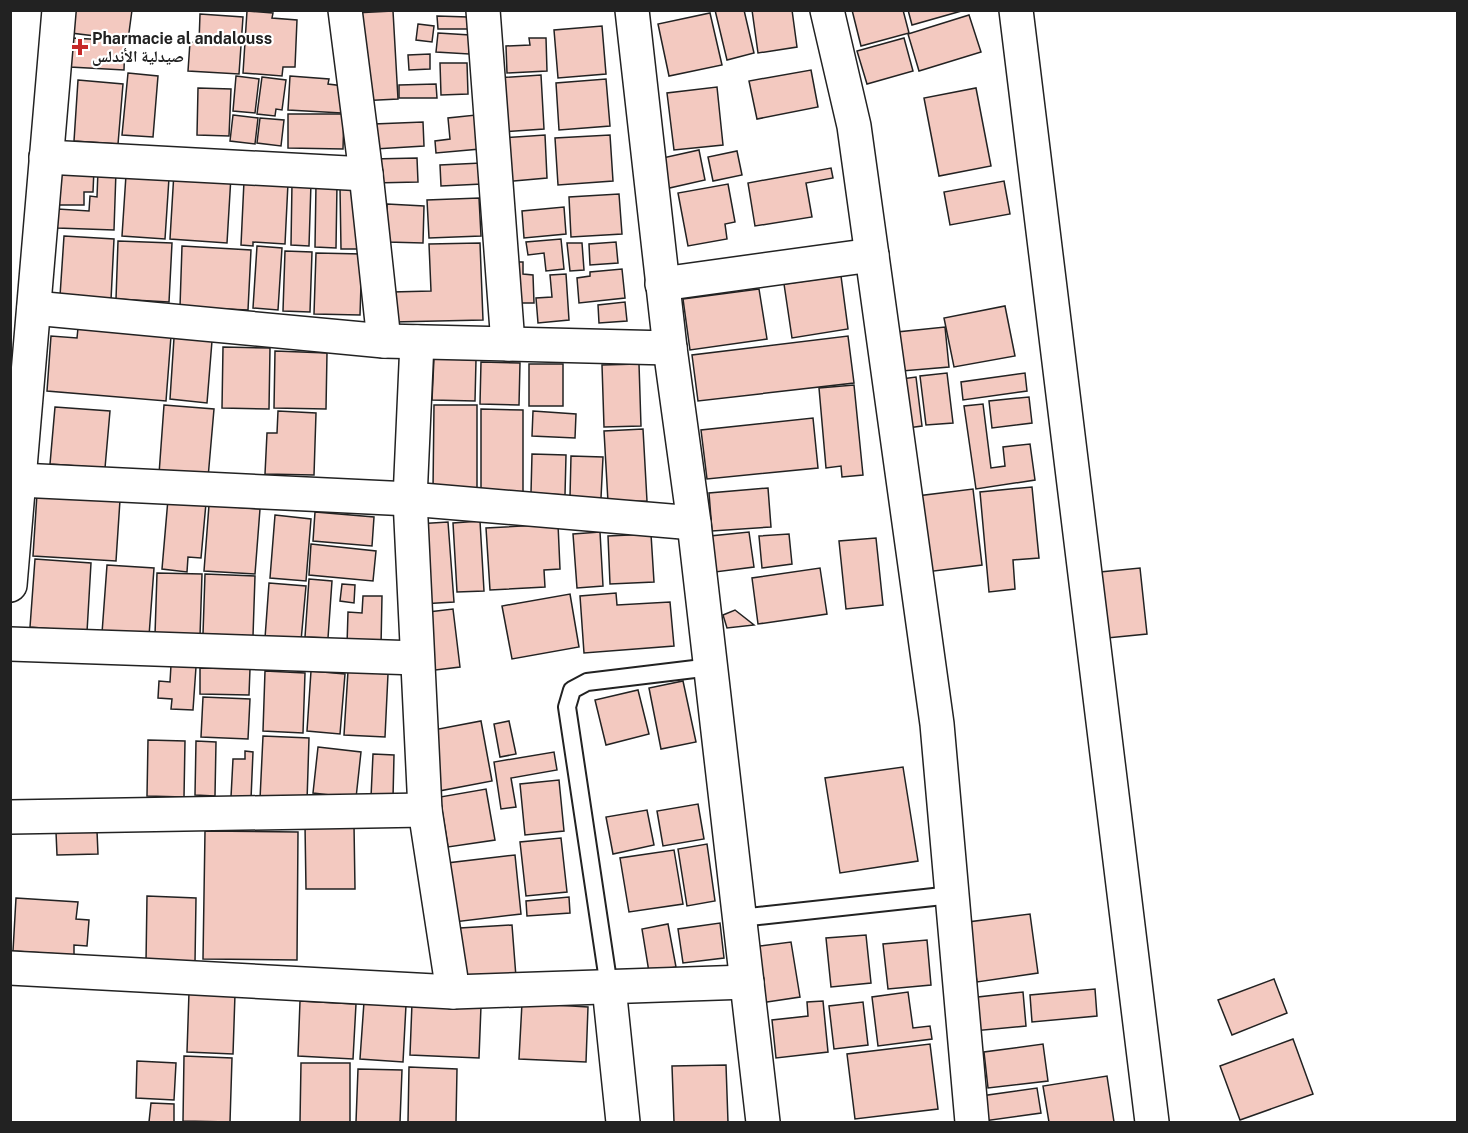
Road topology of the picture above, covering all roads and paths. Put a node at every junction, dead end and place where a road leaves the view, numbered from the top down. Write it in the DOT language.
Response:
graph roads {
  1 [pos="59,10"];
  2 [pos="345,10"];
  3 [pos="483,10"];
  4 [pos="632,10"];
  5 [pos="827,10"];
  6 [pos="1016,10"];
  7 [pos="46,157"];
  8 [pos="366,174"];
  9 [pos="872,255"];
  10 [pos="662,284"];
  11 [pos="34,308"];
  12 [pos="384,341"];
  13 [pos="417,342"];
  14 [pos="508,344"];
  15 [pos="670,348"];
  16 [pos="17,470"];
  17 [pos="410,499"];
  18 [pos="694,523"];
  19 [pos="10,585"];
  20 [pos="10,644"];
  21 [pos="417,658"];
  22 [pos="711,667"];
  23 [pos="425,810"];
  24 [pos="10,817"];
  25 [pos="952,895"];
  26 [pos="740,918"];
  27 [pos="10,968"];
  28 [pos="747,981"];
  29 [pos="609,987"];
  30 [pos="453,992"];
  31 [pos="623,1122"];
  32 [pos="763,1122"];
  33 [pos="972,1122"];
  34 [pos="1152,1122"];
  1 -- 7 [label="street"];
  2 -- 8 [label="street"];
  3 -- 14 [label="street"];
  4 -- 10 [label="street"];
  5 -- 9 [label="street"];
  6 -- 34 [label="street"];
  7 -- 8 [label="street"];
  7 -- 11 [label="street"];
  8 -- 12 [label="street"];
  9 -- 10 [label="street"];
  9 -- 25 [label="street"];
  10 -- 15 [label="street"];
  11 -- 12 [label="street"];
  11 -- 16 [label="street"];
  12 -- 13 [label="street"];
  13 -- 14 [label="street"];
  13 -- 17 [label="street"];
  14 -- 15 [label="street"];
  15 -- 18 [label="street"];
  16 -- 17 [label="street"];
  16 -- 19 [label="street"];
  17 -- 18 [label="street"];
  17 -- 21 [label="street"];
  18 -- 22 [label="street"];
  20 -- 21 [label="street"];
  21 -- 23 [label="street"];
  22 -- 26 [label="street"];
  22 -- 29 [label="lane"];
  23 -- 24 [label="street"];
  23 -- 30 [label="street"];
  25 -- 26 [label="lane"];
  25 -- 33 [label="street"];
  26 -- 28 [label="street"];
  27 -- 30 [label="street"];
  28 -- 29 [label="street"];
  28 -- 32 [label="street"];
  29 -- 30 [label="street"];
  29 -- 31 [label="street"];
}
